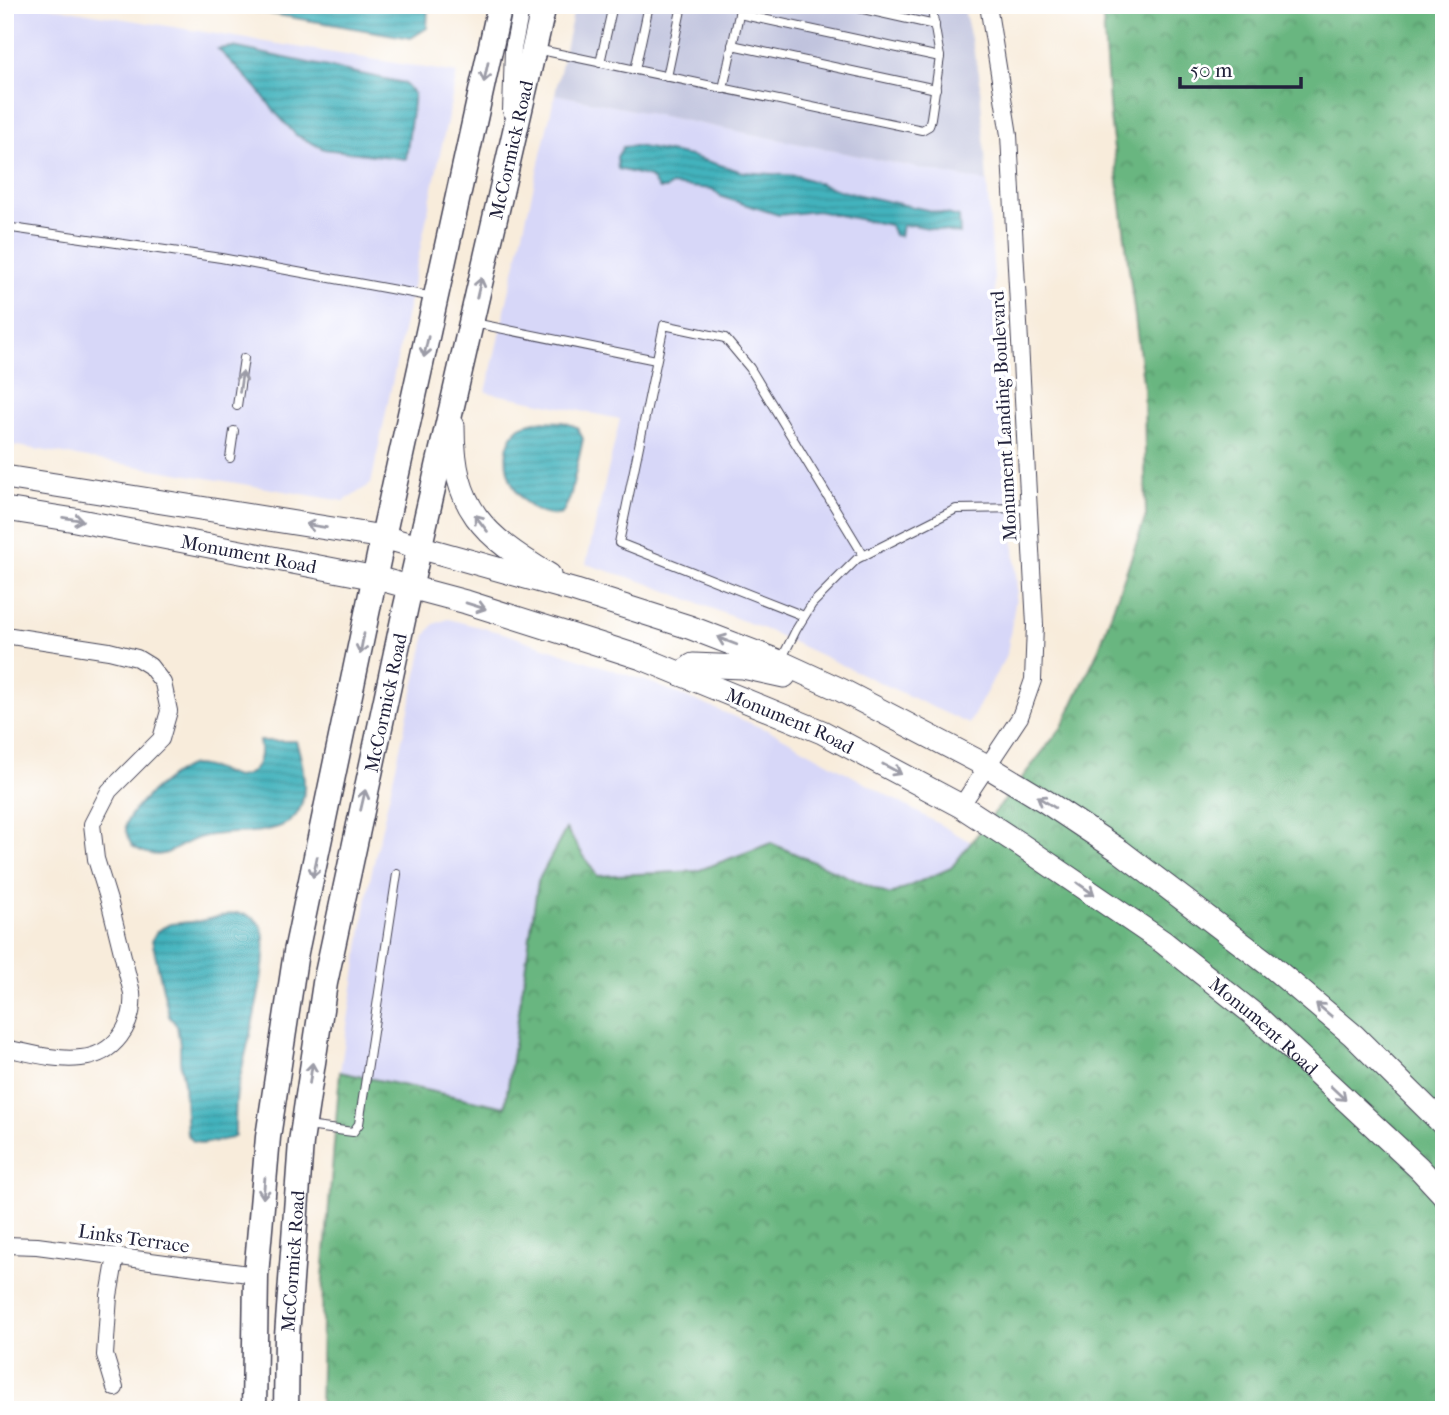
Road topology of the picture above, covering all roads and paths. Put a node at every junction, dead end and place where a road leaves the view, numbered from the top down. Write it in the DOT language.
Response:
graph roads {
  1 [pos="500,5"];
  2 [pos="522,5"];
  3 [pos="544,5"];
  4 [pos="613,5"];
  5 [pos="649,5"];
  6 [pos="682,5"];
  7 [pos="845,5"];
  8 [pos="930,5"];
  9 [pos="988,5"];
  10 [pos="740,9"];
  11 [pos="935,25"];
  12 [pos="732,46"];
  13 [pos="533,48"];
  14 [pos="940,57"];
  15 [pos="600,63"];
  16 [pos="635,70"];
  17 [pos="667,77"];
  18 [pos="723,89"];
  19 [pos="936,89"];
  20 [pos="510,149"];
  21 [pos="5,227"];
  22 [pos="437,297"];
  23 [pos="471,323"];
  24 [pos="244,358"];
  25 [pos="656,360"];
  26 [pos="453,402"];
  27 [pos="237,406"];
  28 [pos="234,431"];
  29 [pos="230,458"];
  30 [pos="5,477"];
  31 [pos="1028,508"];
  32 [pos="5,509"];
  33 [pos="383,537"];
  34 [pos="421,547"];
  35 [pos="864,556"];
  36 [pos="376,578"];
  37 [pos="410,588"];
  38 [pos="576,591"];
  39 [pos="804,616"];
  40 [pos="5,635"];
  41 [pos="780,662"];
  42 [pos="681,674"];
  43 [pos="841,690"];
  44 [pos="987,766"];
  45 [pos="961,806"];
  46 [pos="397,874"];
  47 [pos="299,938"];
  48 [pos="5,1048"];
  49 [pos="1444,1125"];
  50 [pos="304,1126"];
  51 [pos="268,1137"];
  52 [pos="1444,1195"];
  53 [pos="5,1245"];
  54 [pos="116,1256"];
  55 [pos="256,1275"];
  56 [pos="286,1336"];
  57 [pos="115,1388"];
  58 [pos="254,1410"];
  59 [pos="286,1410"];
  1 -- 22 [label="main road, McCormick Road, one-way"];
  2 -- 20 [label="street"];
  3 -- 13 [label="main road, McCormick Road"];
  4 -- 15 [label="lane"];
  5 -- 16 [label="lane"];
  6 -- 17 [label="lane"];
  7 -- 11 [label="lane"];
  8 -- 11 [label="lane"];
  9 -- 31 [label="street, Monument Landing Boulevard"];
  10 -- 12 [label="lane"];
  10 -- 14 [label="lane"];
  11 -- 14 [label="lane"];
  12 -- 18 [label="lane"];
  12 -- 19 [label="lane"];
  13 -- 15 [label="lane"];
  13 -- 20 [label="main road, McCormick Road"];
  14 -- 19 [label="lane"];
  15 -- 16 [label="lane"];
  16 -- 17 [label="lane"];
  17 -- 18 [label="lane"];
  18 -- 19 [label="lane"];
  23 -- 20 [label="main road, McCormick Road, one-way"];
  21 -- 22 [label="lane"];
  22 -- 33 [label="main road, McCormick Road, one-way"];
  23 -- 25 [label="lane"];
  23 -- 26 [label="main road, McCormick Road"];
  27 -- 24 [label="lane, one-way"];
  25 -- 35 [label="lane"];
  25 -- 39 [label="lane"];
  26 -- 34 [label="main road, McCormick Road"];
  38 -- 26 [label="main road, one-way"];
  28 -- 29 [label="lane"];
  33 -- 30 [label="main road, Monument Road, one-way"];
  31 -- 35 [label="lane"];
  31 -- 44 [label="street, Monument Landing Boulevard"];
  32 -- 36 [label="main road, Monument Road, one-way"];
  33 -- 34 [label="main road, Monument Road"];
  33 -- 36 [label="main road, McCormick Road"];
  34 -- 37 [label="main road, McCormick Road"];
  34 -- 38 [label="main road, Monument Road"];
  35 -- 39 [label="lane"];
  36 -- 37 [label="main road, Monument Road"];
  36 -- 47 [label="main road, McCormick Road, one-way"];
  37 -- 42 [label="main road, Monument Road, one-way"];
  50 -- 37 [label="main road, McCormick Road, one-way"];
  41 -- 38 [label="main road, Monument Road, one-way"];
  39 -- 41 [label="lane"];
  40 -- 48 [label="street"];
  41 -- 43 [label="main road, Monument Road"];
  42 -- 43 [label="main road"];
  42 -- 45 [label="main road, Monument Road, one-way"];
  43 -- 44 [label="main road, Monument Road"];
  44 -- 45 [label="street, Monument Landing Boulevard"];
  49 -- 44 [label="main road, Monument Road, one-way"];
  45 -- 52 [label="main road, Monument Road, one-way"];
  46 -- 50 [label="lane"];
  47 -- 50 [label="main road"];
  47 -- 51 [label="main road, McCormick Road"];
  50 -- 56 [label="main road, McCormick Road"];
  51 -- 55 [label="main road, McCormick Road, one-way"];
  51 -- 56 [label="main road"];
  53 -- 54 [label="street, Links Terrace"];
  54 -- 55 [label="street, Links Terrace"];
  54 -- 57 [label="street"];
  55 -- 58 [label="main road, McCormick Road"];
  56 -- 59 [label="main road, McCormick Road"];
}
